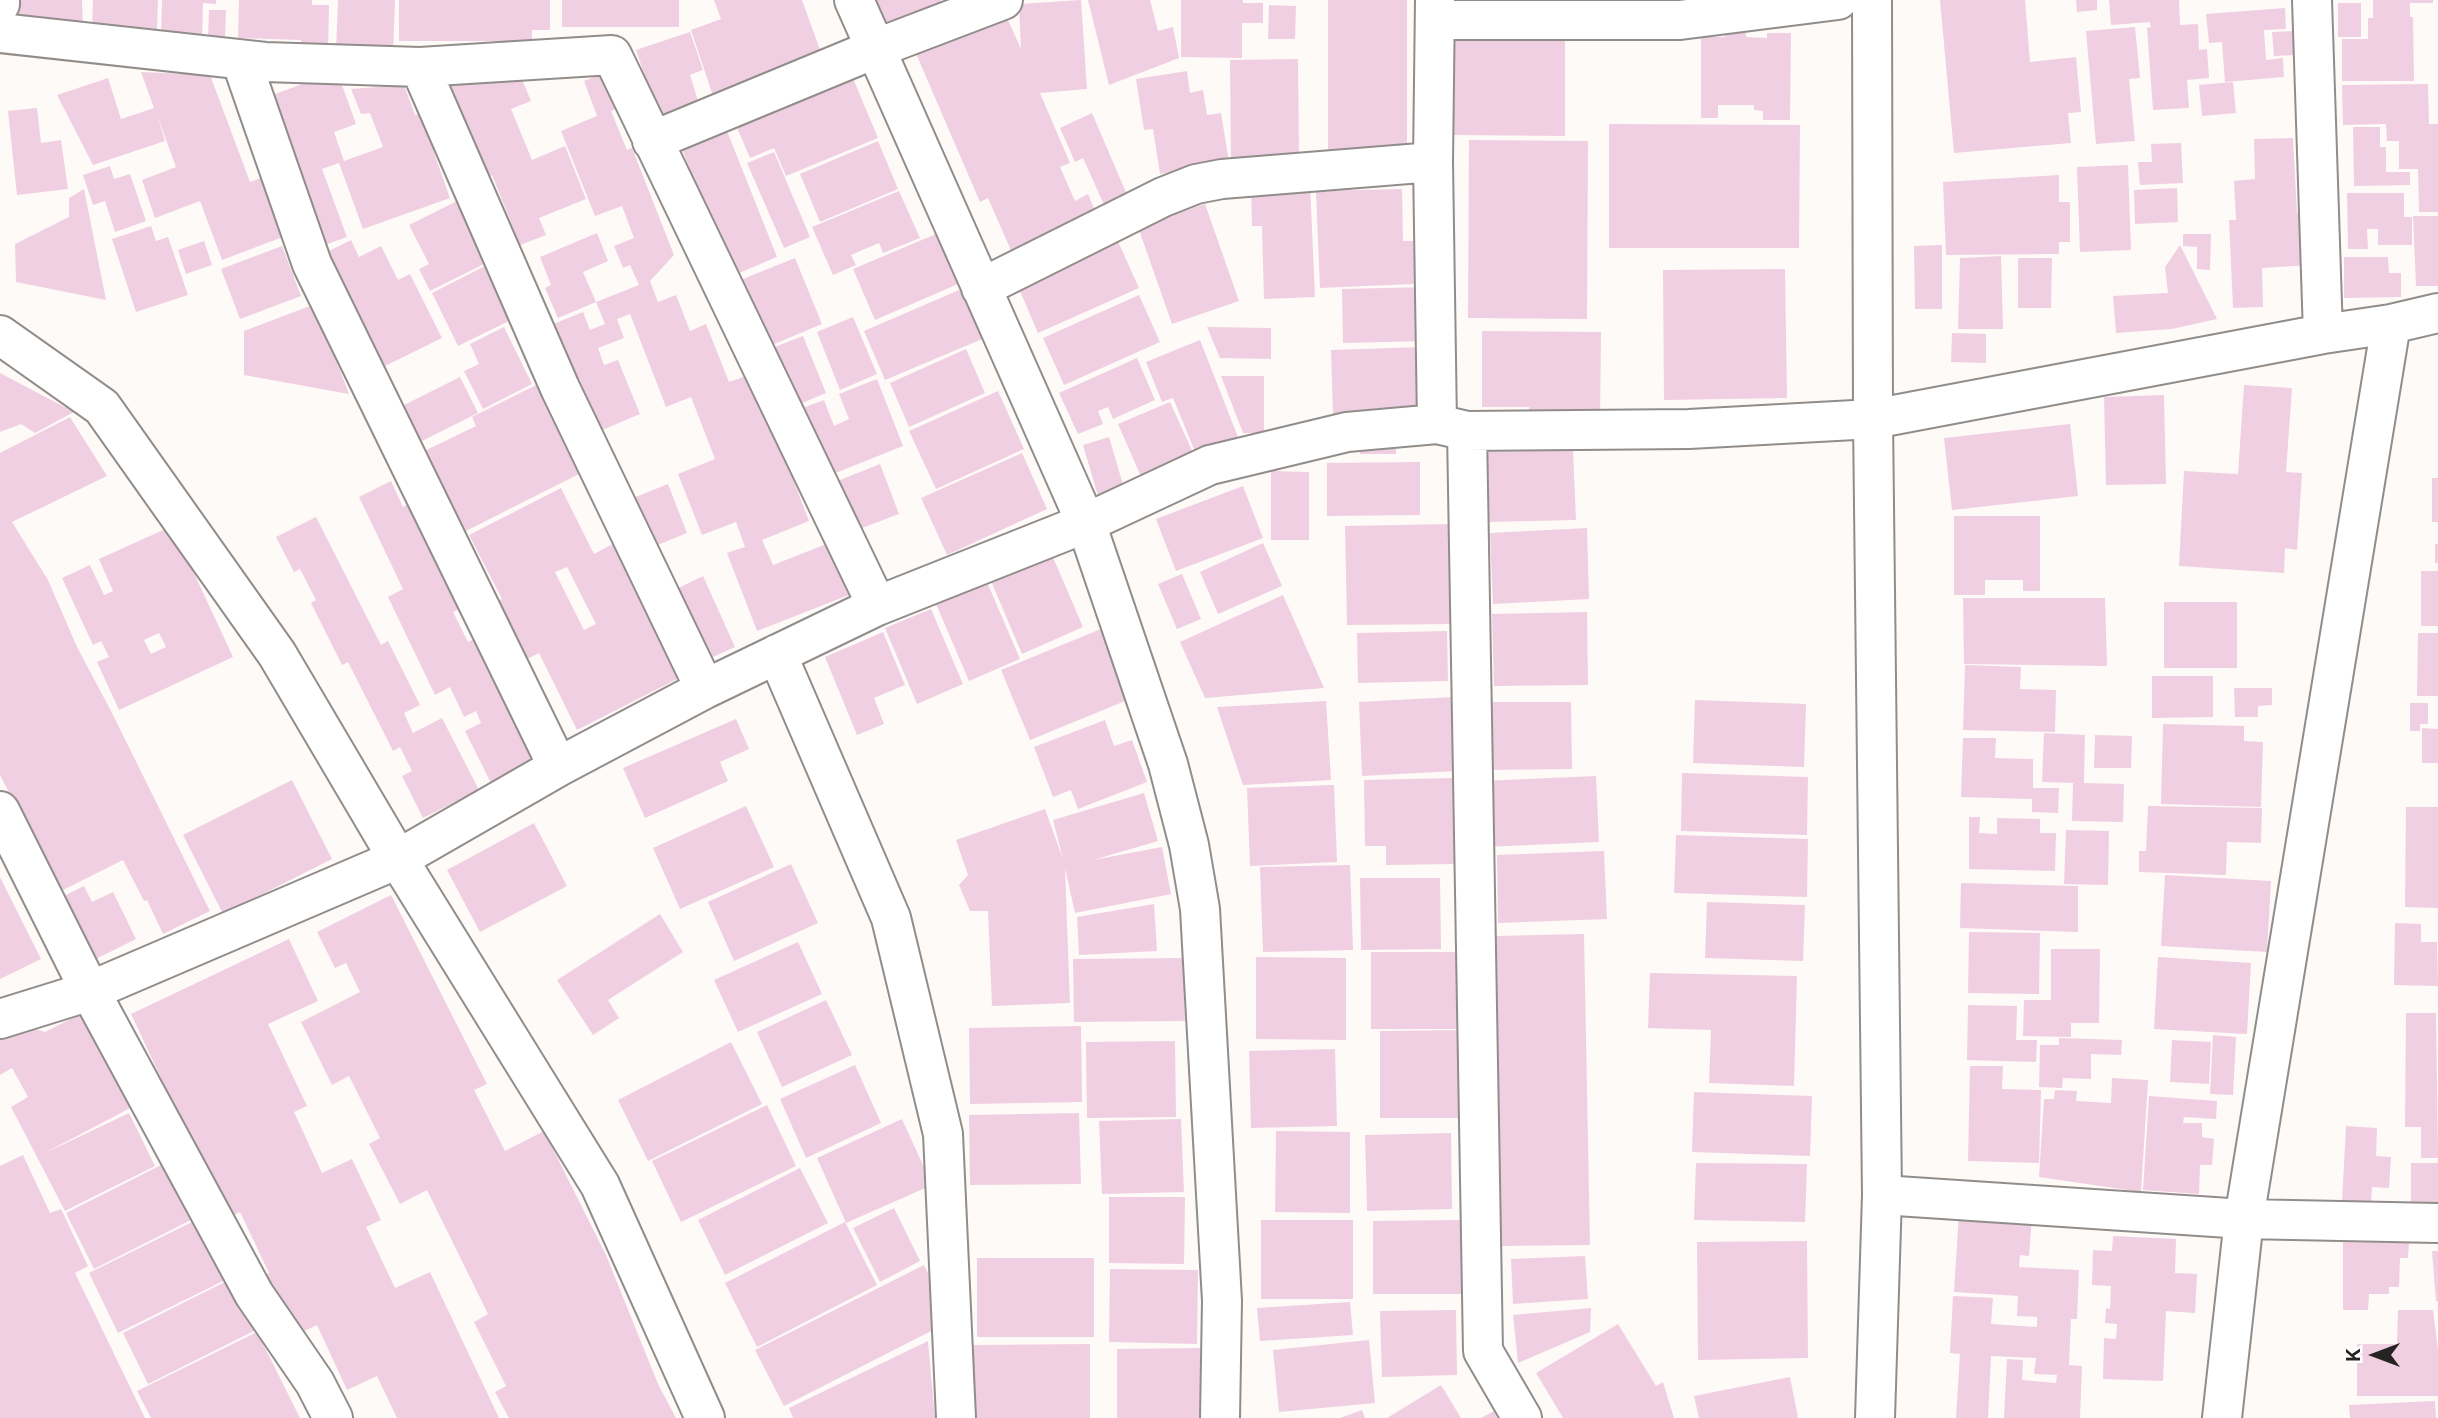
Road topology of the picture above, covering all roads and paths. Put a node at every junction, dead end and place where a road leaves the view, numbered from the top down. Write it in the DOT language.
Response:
graph roads {
  1 [pos="854,0"];
  2 [pos="1003,0"];
  3 [pos="1838,0"];
  4 [pos="1872,0"];
  5 [pos="2312,0"];
  6 [pos="1435,10"];
  7 [pos="0,33"];
  8 [pos="877,48"];
  9 [pos="241,60"];
  10 [pos="420,66"];
  11 [pos="652,141"];
  12 [pos="1433,162"];
  13 [pos="981,288"];
  14 [pos="2438,313"];
  15 [pos="2390,324"];
  16 [pos="2323,334"];
  17 [pos="0,335"];
  18 [pos="1873,419"];
  19 [pos="1452,427"];
  20 [pos="1086,523"];
  21 [pos="877,606"];
  22 [pos="777,654"];
  23 [pos="705,689"];
  24 [pos="558,767"];
  25 [pos="0,811"];
  26 [pos="398,859"];
  27 [pos="90,991"];
  28 [pos="0,1019"];
  29 [pos="1882,1195"];
  30 [pos="2244,1219"];
  31 [pos="2438,1223"];
  32 [pos="333,1418"];
  33 [pos="705,1418"];
  34 [pos="956,1418"];
  35 [pos="1220,1418"];
  36 [pos="1522,1418"];
  37 [pos="1875,1418"];
  38 [pos="2222,1418"];
  1 -- 8 [label="street"];
  2 -- 8 [label="street"];
  3 -- 6 [label="street"];
  4 -- 18 [label="street"];
  5 -- 16 [label="street"];
  6 -- 12 [label="street"];
  7 -- 9 [label="street"];
  8 -- 11 [label="street"];
  8 -- 13 [label="street"];
  9 -- 10 [label="street"];
  9 -- 24 [label="street"];
  10 -- 11 [label="street"];
  10 -- 23 [label="street"];
  11 -- 21 [label="street"];
  12 -- 13 [label="street"];
  12 -- 19 [label="street"];
  13 -- 20 [label="street"];
  14 -- 15 [label="street"];
  15 -- 16 [label="street"];
  15 -- 30 [label="street"];
  16 -- 18 [label="street"];
  17 -- 26 [label="street"];
  18 -- 19 [label="street"];
  18 -- 29 [label="street"];
  19 -- 20 [label="street"];
  19 -- 36 [label="street"];
  20 -- 21 [label="street"];
  20 -- 35 [label="street"];
  21 -- 22 [label="street"];
  22 -- 23 [label="street"];
  22 -- 34 [label="street"];
  23 -- 24 [label="street"];
  24 -- 26 [label="street"];
  25 -- 27 [label="street"];
  26 -- 27 [label="street"];
  26 -- 33 [label="street"];
  27 -- 28 [label="street"];
  27 -- 32 [label="street"];
  29 -- 30 [label="street"];
  29 -- 37 [label="street"];
  30 -- 31 [label="street"];
  30 -- 38 [label="street"];
}
